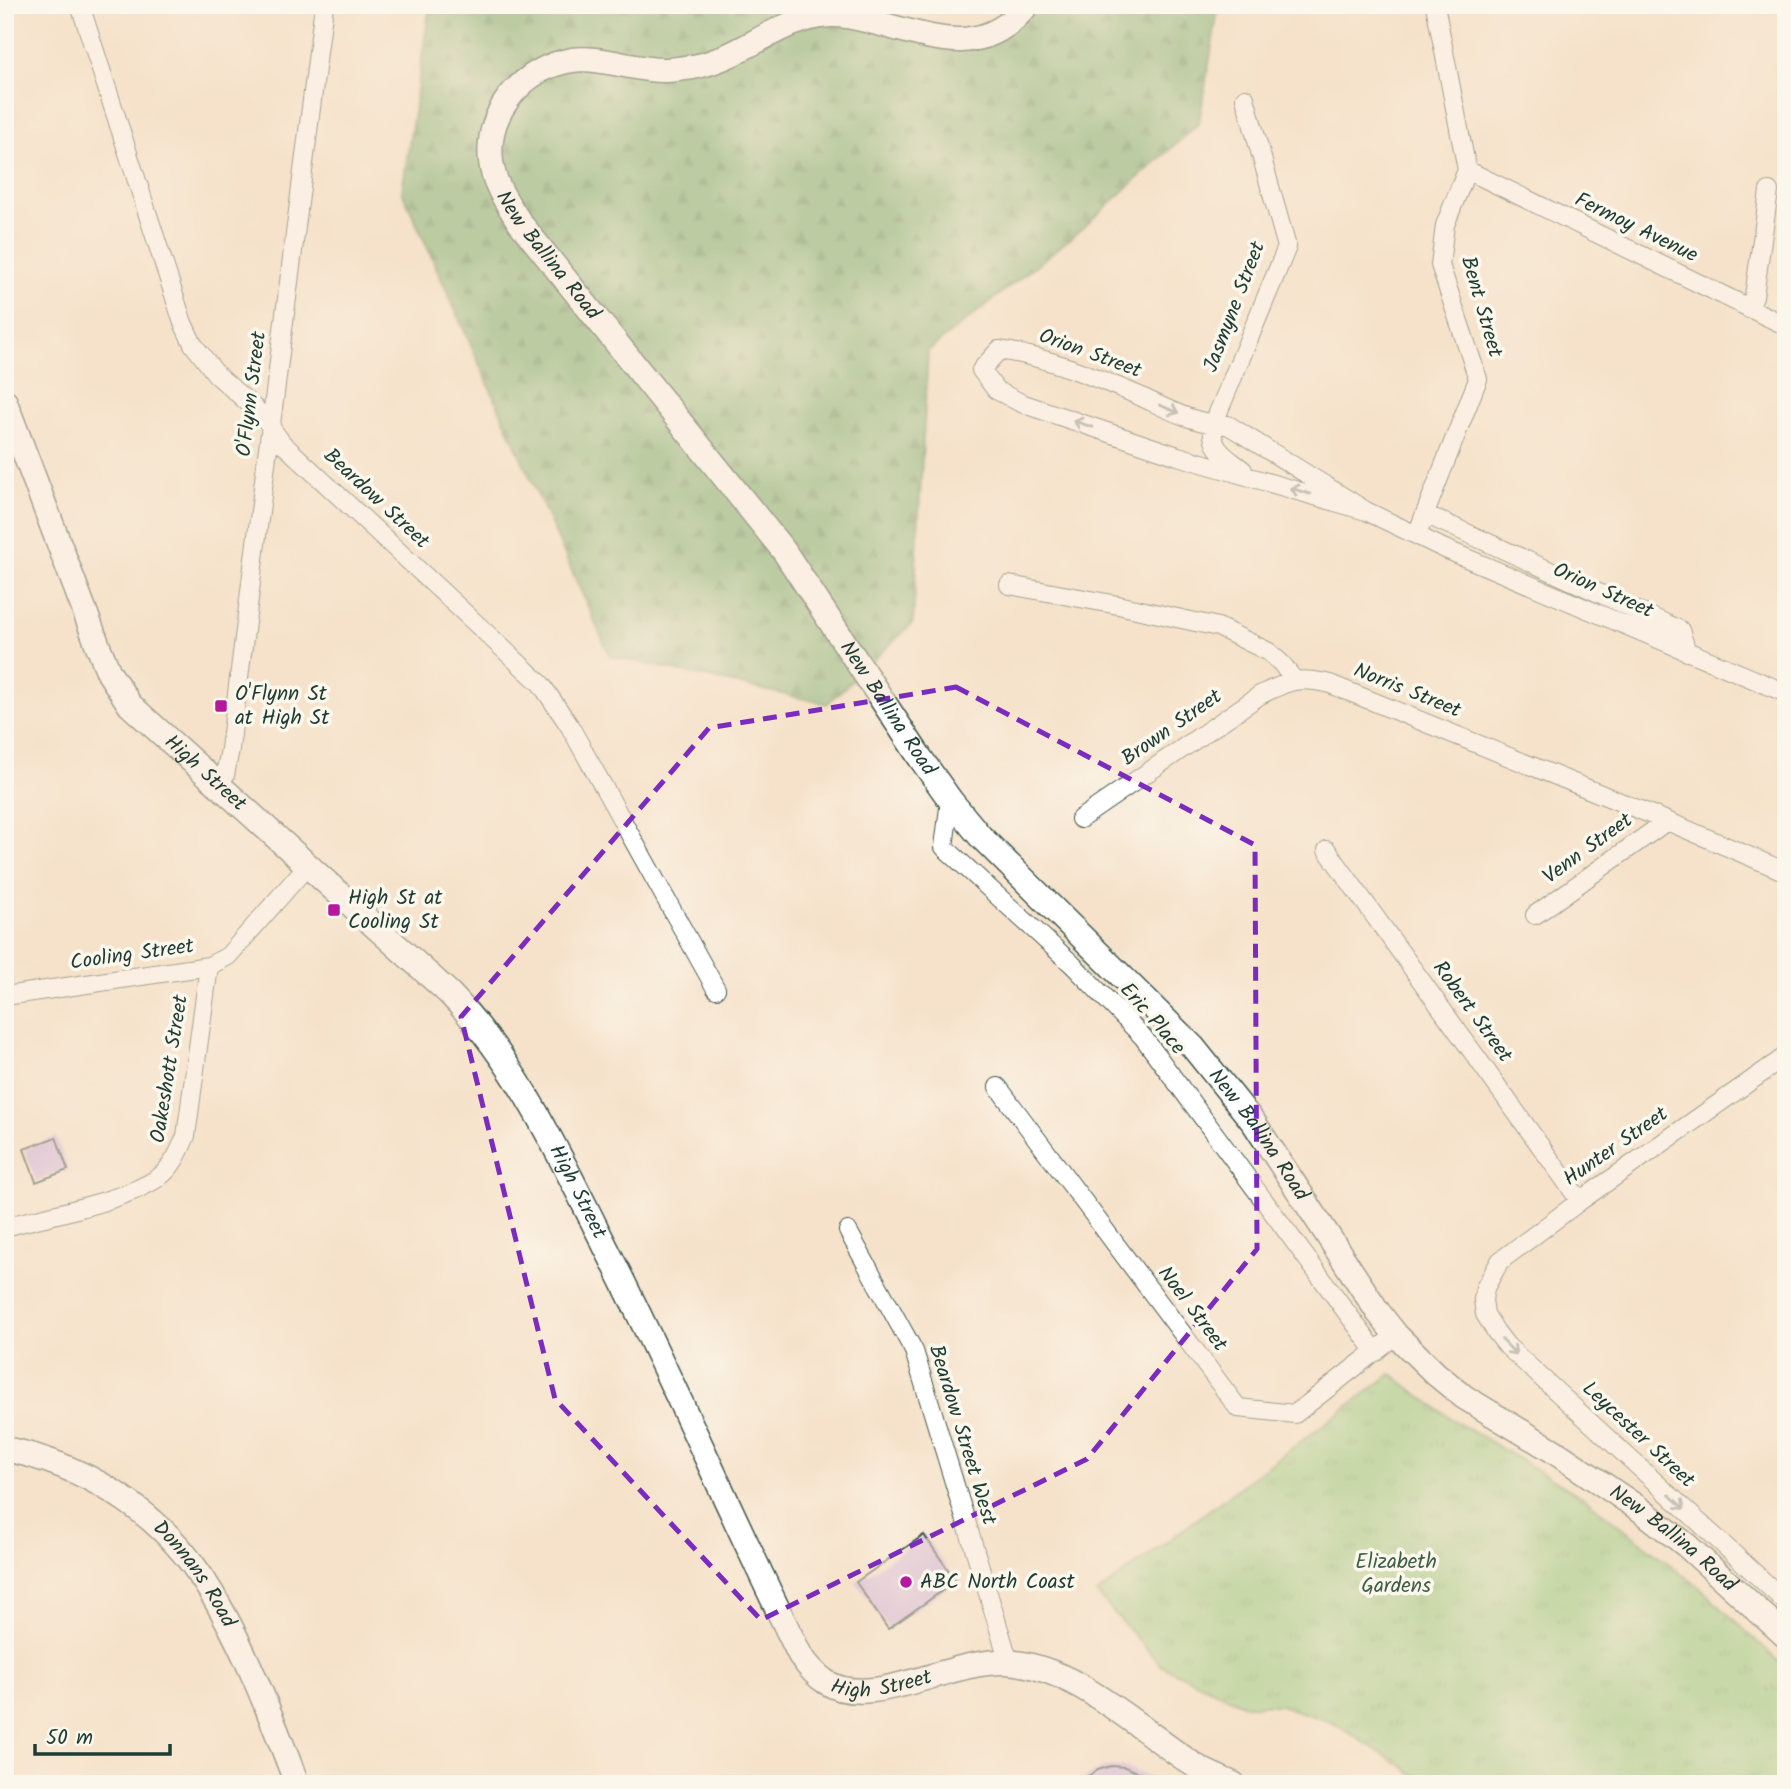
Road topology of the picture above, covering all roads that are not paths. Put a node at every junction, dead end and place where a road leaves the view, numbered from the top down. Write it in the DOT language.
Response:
graph roads {
  1 [pos="80,5"];
  2 [pos="324,5"];
  3 [pos="1027,5"];
  4 [pos="1435,5"];
  5 [pos="1245,98"];
  6 [pos="1467,170"];
  7 [pos="1769,191"];
  8 [pos="1749,309"];
  9 [pos="1786,326"];
  10 [pos="5,402"];
  11 [pos="1213,425"];
  12 [pos="271,427"];
  13 [pos="1251,476"];
  14 [pos="1366,511"];
  15 [pos="1425,514"];
  16 [pos="1417,534"];
  17 [pos="1009,585"];
  18 [pos="1687,652"];
  19 [pos="1293,680"];
  20 [pos="1786,693"];
  21 [pos="218,786"];
  22 [pos="950,800"];
  23 [pos="1080,819"];
  24 [pos="1667,821"];
  25 [pos="1327,850"];
  26 [pos="307,866"];
  27 [pos="1786,872"];
  28 [pos="1535,915"];
  29 [pos="209,966"];
  30 [pos="716,989"];
  31 [pos="5,996"];
  32 [pos="1786,1056"];
  33 [pos="998,1087"];
  34 [pos="1580,1201"];
  35 [pos="5,1227"];
  36 [pos="848,1231"];
  37 [pos="1485,1288"];
  38 [pos="1396,1335"];
  39 [pos="1376,1352"];
  40 [pos="5,1449"];
  41 [pos="1786,1602"];
  42 [pos="1786,1636"];
  43 [pos="1009,1662"];
  44 [pos="297,1784"];
  45 [pos="1233,1784"];
  1 -- 12 [label="street, Beardow Street"];
  2 -- 12 [label="street, O'Flynn Street"];
  3 -- 22 [label="street, New Ballina Road"];
  4 -- 6 [label="street"];
  5 -- 11 [label="street, Jasmyne Street"];
  6 -- 8 [label="street, Fermoy Avenue"];
  6 -- 15 [label="street, Bent Street"];
  7 -- 8 [label="street"];
  8 -- 9 [label="street, Fermoy Avenue"];
  10 -- 21 [label="street, High Street"];
  11 -- 13 [label="street"];
  13 -- 11 [label="street, Orion Street, one-way"];
  11 -- 14 [label="street, Orion Street"];
  12 -- 21 [label="street, O'Flynn Street"];
  12 -- 30 [label="street, Beardow Street"];
  14 -- 13 [label="street, Orion Street, one-way"];
  14 -- 16 [label="street, Orion Street"];
  15 -- 16 [label="street, Bent Street"];
  15 -- 18 [label="street"];
  16 -- 18 [label="street, Orion Street"];
  17 -- 19 [label="street"];
  18 -- 20 [label="street, Orion Street"];
  19 -- 23 [label="street, Brown Street"];
  19 -- 24 [label="street, Norris Street"];
  21 -- 26 [label="street, High Street"];
  22 -- 38 [label="street, New Ballina Road"];
  22 -- 39 [label="street, Eric Place"];
  24 -- 27 [label="street, Norris Street"];
  24 -- 28 [label="street, Venn Street"];
  25 -- 34 [label="street, Robert Street"];
  26 -- 29 [label="street, Cooling Street"];
  26 -- 43 [label="street, High Street"];
  29 -- 31 [label="street, Cooling Street"];
  29 -- 35 [label="street, Oakeshott Street"];
  32 -- 34 [label="street, Hunter Street"];
  33 -- 39 [label="street, Noel Street"];
  34 -- 37 [label="street, Hunter Street"];
  36 -- 43 [label="street, Beardow Street West"];
  37 -- 41 [label="street, Leycester Street, one-way"];
  38 -- 39 [label="street, Noel Street"];
  38 -- 42 [label="street, New Ballina Road"];
  40 -- 44 [label="street, Donnans Road"];
  43 -- 45 [label="street, High Street"];
}
